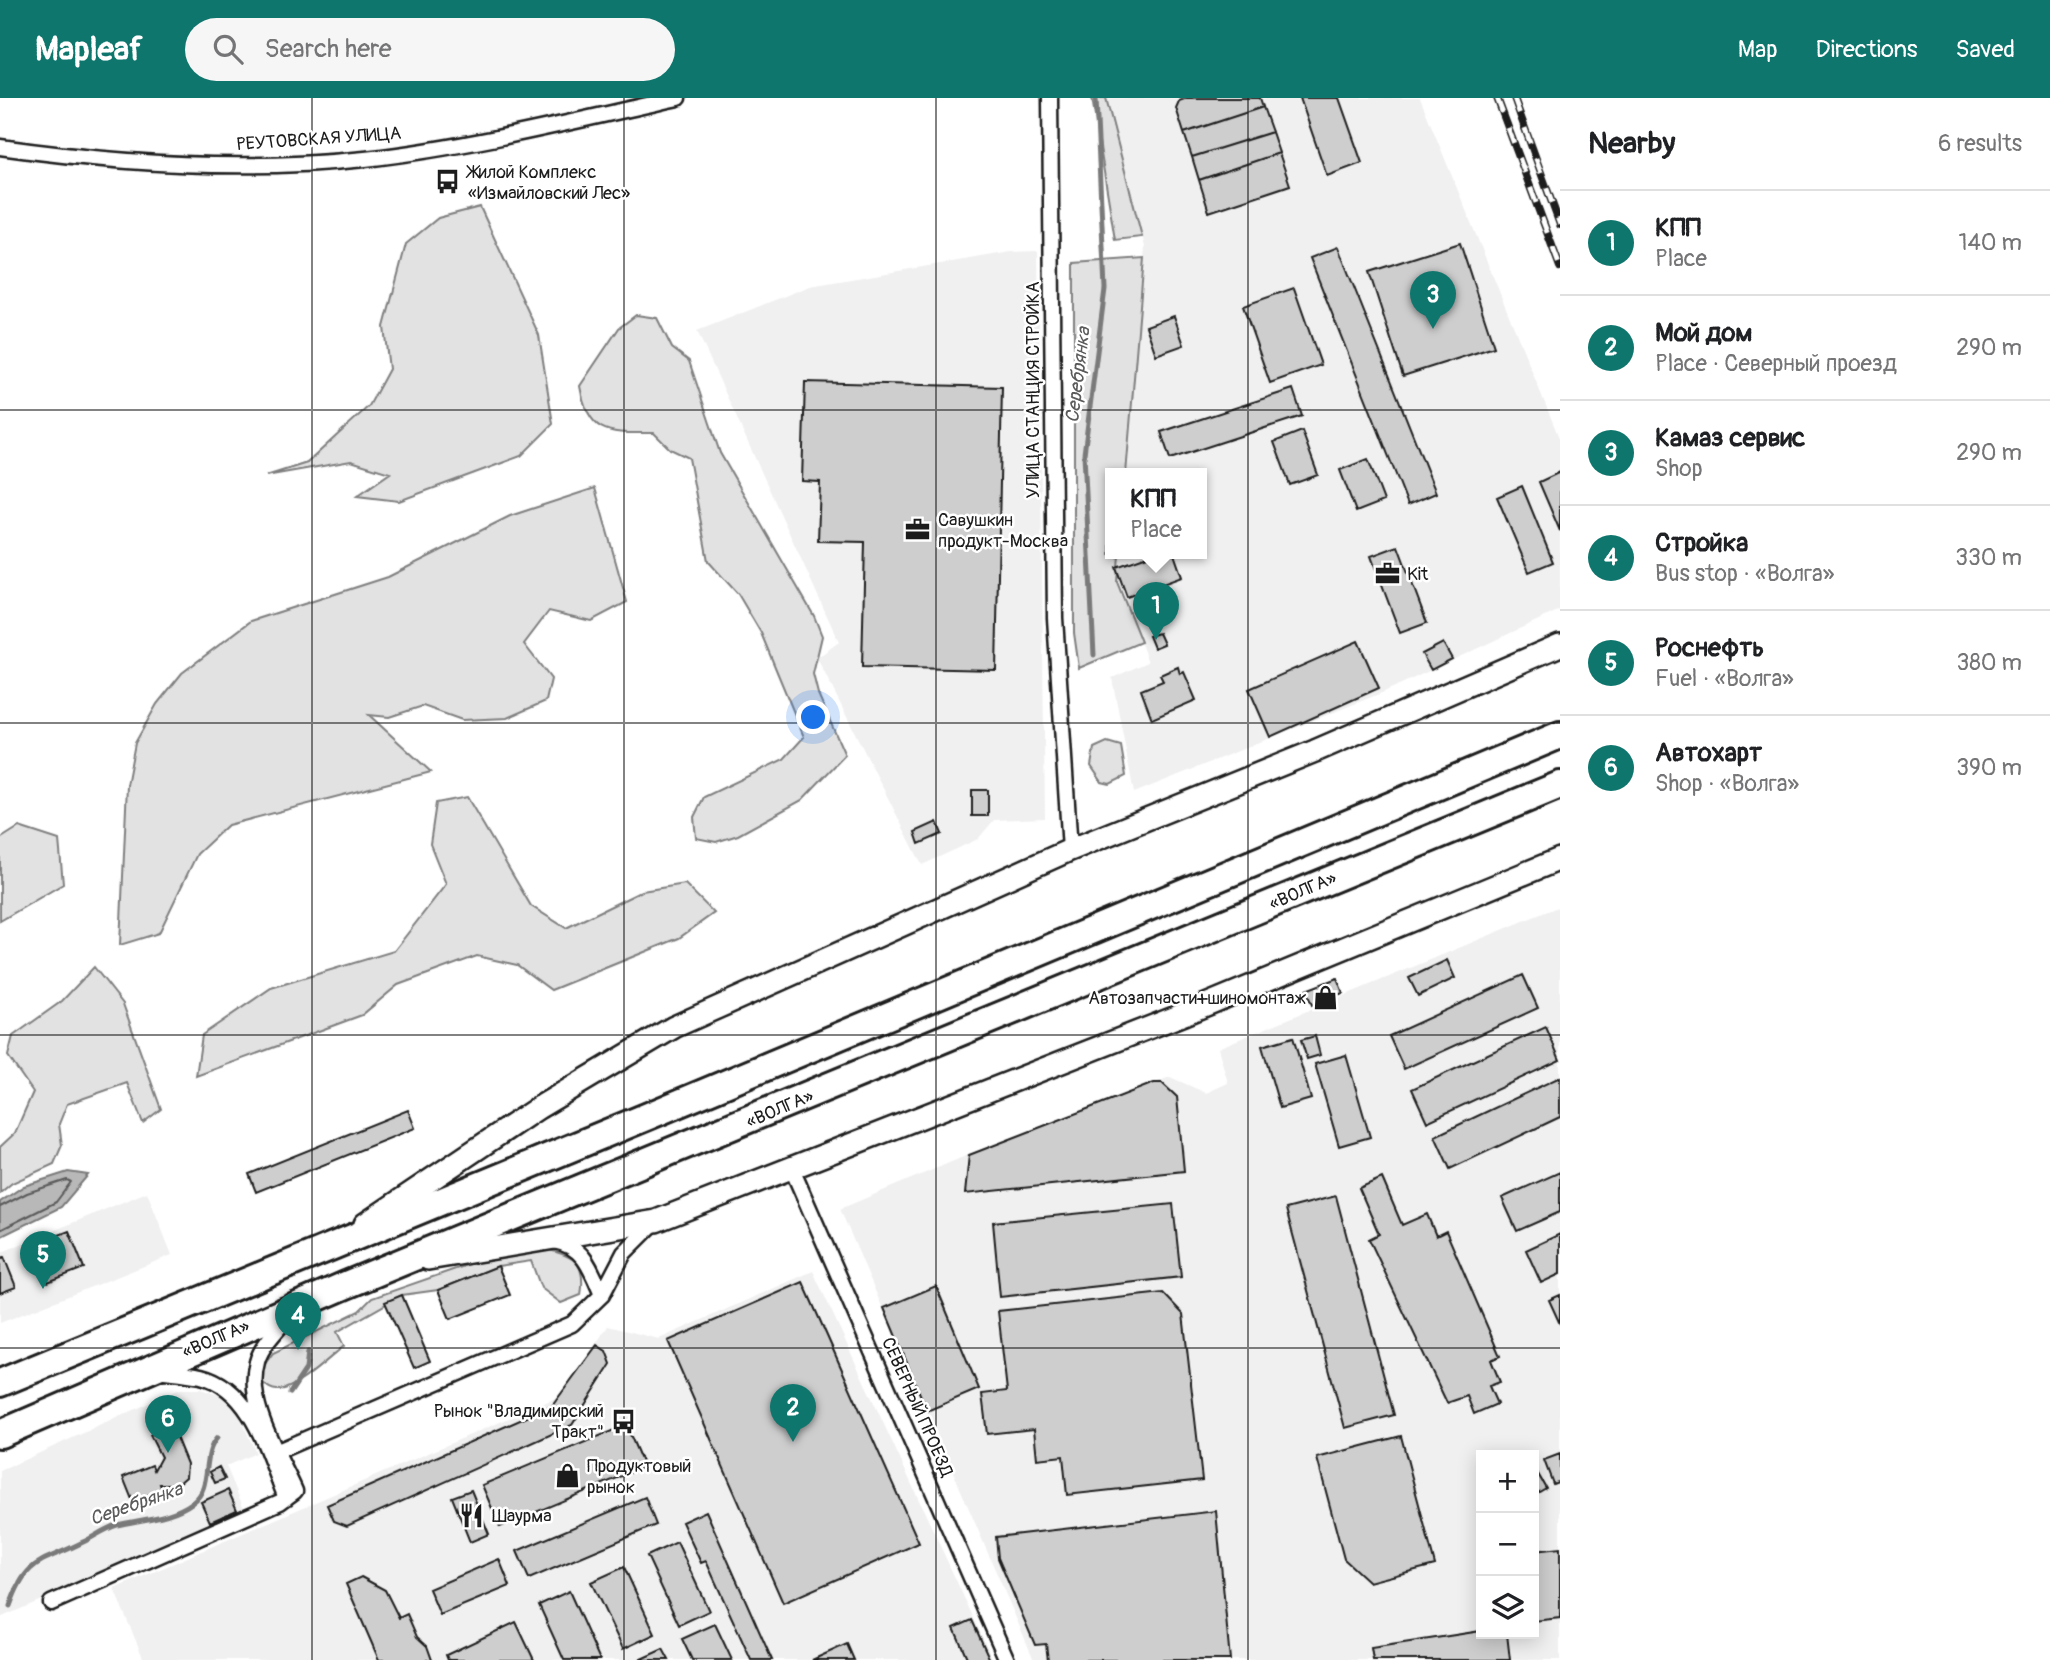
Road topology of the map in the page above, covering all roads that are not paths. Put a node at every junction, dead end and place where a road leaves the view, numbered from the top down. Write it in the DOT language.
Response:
graph roads {
  1 [pos="678,98"];
  2 [pos="1050,98"];
  3 [pos="0,147"];
  4 [pos="1560,645"];
  5 [pos="1557,736"];
  6 [pos="1560,785"];
  7 [pos="1070,850"];
  8 [pos="1560,859"];
  9 [pos="792,1169"];
  10 [pos="656,1221"];
  11 [pos="542,1239"];
  12 [pos="328,1249"];
  13 [pos="396,1265"];
  14 [pos="602,1295"];
  15 [pos="297,1306"];
  16 [pos="145,1369"];
  17 [pos="0,1382"];
  18 [pos="42,1415"];
  19 [pos="0,1434"];
  20 [pos="0,1443"];
  21 [pos="278,1451"];
  22 [pos="291,1494"];
  23 [pos="51,1603"];
  24 [pos="1007,1660"];
  1 -- 3 [label="street, РЕУТОВСКАЯ УЛИЦА"];
  2 -- 7 [label="street, УЛИЦА СТАНЦИЯ СТРОЙКА"];
  4 -- 7 [label="street"];
  5 -- 12 [label="highway"];
  6 -- 13 [label="highway, «ВОЛГА»"];
  7 -- 12 [label="street"];
  8 -- 9 [label="street"];
  9 -- 10 [label="street"];
  9 -- 24 [label="street, СЕВЕРНЫЙ ПРОЕЗД"];
  10 -- 11 [label="street"];
  10 -- 14 [label="street"];
  11 -- 13 [label="street"];
  11 -- 14 [label="street"];
  12 -- 17 [label="highway"];
  13 -- 15 [label="highway, «ВОЛГА»"];
  14 -- 21 [label="street"];
  15 -- 16 [label="highway, «ВОЛГА»"];
  15 -- 21 [label="street"];
  16 -- 18 [label="highway, «ВОЛГА»"];
  16 -- 22 [label="street"];
  18 -- 19 [label="highway, «ВОЛГА»"];
  18 -- 20 [label="highway"];
  21 -- 22 [label="street"];
  22 -- 23 [label="street"];
}
